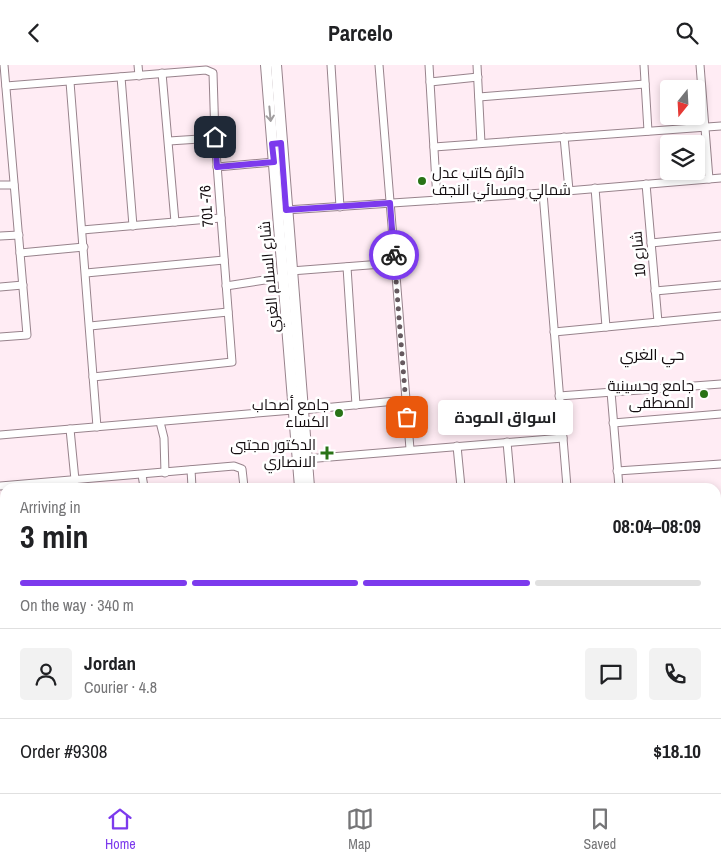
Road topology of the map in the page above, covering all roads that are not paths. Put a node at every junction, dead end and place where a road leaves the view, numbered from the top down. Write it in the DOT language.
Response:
graph roads {
  1 [pos="4,65"];
  2 [pos="138,65"];
  3 [pos="266,65"];
  4 [pos="276,65"];
  5 [pos="331,65"];
  6 [pos="379,65"];
  7 [pos="429,65"];
  8 [pos="477,65"];
  9 [pos="644,65"];
  10 [pos="700,65"];
  11 [pos="162,73"];
  12 [pos="138,75"];
  13 [pos="121,77"];
  14 [pos="478,77"];
  15 [pos="70,82"];
  16 [pos="430,82"];
  17 [pos="645,84"];
  18 [pos="6,87"];
  19 [pos="479,97"];
  20 [pos="721,126"];
  21 [pos="705,128"];
  22 [pos="648,131"];
  23 [pos="215,137"];
  24 [pos="564,137"];
  25 [pos="169,141"];
  26 [pos="277,143"];
  27 [pos="482,143"];
  28 [pos="434,147"];
  29 [pos="274,162"];
  30 [pos="217,167"];
  31 [pos="721,178"];
  32 [pos="709,179"];
  33 [pos="646,184"];
  34 [pos="0,185"];
  35 [pos="14,185"];
  36 [pos="595,188"];
  37 [pos="569,190"];
  38 [pos="542,193"];
  39 [pos="437,200"];
  40 [pos="390,203"];
  41 [pos="340,207"];
  42 [pos="286,210"];
  43 [pos="221,218"];
  44 [pos="175,222"];
  45 [pos="133,226"];
  46 [pos="82,230"];
  47 [pos="18,235"];
  48 [pos="0,236"];
  49 [pos="721,236"];
  50 [pos="651,243"];
  51 [pos="84,247"];
  52 [pos="20,253"];
  53 [pos="224,260"];
  54 [pos="395,263"];
  55 [pos="347,267"];
  56 [pos="86,273"];
  57 [pos="287,274"];
  58 [pos="23,285"];
  59 [pos="721,285"];
  60 [pos="226,286"];
  61 [pos="0,287"];
  62 [pos="655,291"];
  63 [pos="228,312"];
  64 [pos="721,316"];
  65 [pos="658,322"];
  66 [pos="90,326"];
  67 [pos="606,327"];
  68 [pos="554,332"];
  69 [pos="0,337"];
  70 [pos="93,377"];
  71 [pos="721,384"];
  72 [pos="610,392"];
  73 [pos="559,396"];
  74 [pos="406,400"];
  75 [pos="356,405"];
  76 [pos="297,410"];
  77 [pos="721,414"];
  78 [pos="160,422"];
  79 [pos="613,423"];
  80 [pos="97,427"];
  81 [pos="70,429"];
  82 [pos="0,435"];
  83 [pos="563,438"];
  84 [pos="507,442"];
  85 [pos="457,446"];
  86 [pos="410,449"];
  87 [pos="306,459"];
  88 [pos="721,464"];
  89 [pos="191,470"];
  90 [pos="617,471"];
  91 [pos="165,473"];
  92 [pos="142,475"];
  93 [pos="93,479"];
  94 [pos="75,480"];
  95 [pos="58,483"];
  96 [pos="94,483"];
  97 [pos="143,483"];
  98 [pos="192,483"];
  99 [pos="244,483"];
  100 [pos="300,483"];
  101 [pos="309,483"];
  102 [pos="460,483"];
  103 [pos="511,483"];
  104 [pos="567,483"];
  105 [pos="618,483"];
  1 -- 18 [label="street"];
  2 -- 12 [label="street"];
  3 -- 26 [label="main road, شارع السلام الغري, one-way"];
  4 -- 26 [label="main road, شارع السلام الغري"];
  5 -- 41 [label="street"];
  6 -- 40 [label="street"];
  7 -- 16 [label="street"];
  8 -- 14 [label="street"];
  9 -- 17 [label="street"];
  10 -- 21 [label="street"];
  11 -- 12 [label="street"];
  11 -- 23 [label="street, 701 -76"];
  11 -- 25 [label="street"];
  12 -- 13 [label="street"];
  13 -- 15 [label="street"];
  13 -- 45 [label="street"];
  14 -- 16 [label="street"];
  14 -- 19 [label="street"];
  15 -- 18 [label="street"];
  15 -- 46 [label="street"];
  16 -- 28 [label="street"];
  17 -- 19 [label="street"];
  17 -- 22 [label="street"];
  18 -- 35 [label="street"];
  19 -- 27 [label="street"];
  20 -- 21 [label="street"];
  21 -- 22 [label="street"];
  21 -- 32 [label="street"];
  22 -- 24 [label="street"];
  23 -- 25 [label="street"];
  23 -- 30 [label="street, 701 -76"];
  24 -- 27 [label="street"];
  24 -- 37 [label="street"];
  25 -- 44 [label="street"];
  26 -- 29 [label="main road, شارع السلام الغري"];
  26 -- 42 [label="main road, شارع السلام الغري"];
  27 -- 28 [label="street"];
  28 -- 39 [label="street"];
  29 -- 30 [label="street"];
  29 -- 57 [label="main road, شارع السلام الغري"];
  30 -- 43 [label="street, 701 -76"];
  31 -- 32 [label="street"];
  32 -- 33 [label="street"];
  33 -- 36 [label="street"];
  33 -- 50 [label="street, شارع 10"];
  34 -- 35 [label="street"];
  35 -- 47 [label="street"];
  36 -- 37 [label="street"];
  36 -- 67 [label="street"];
  37 -- 38 [label="street"];
  38 -- 39 [label="street"];
  38 -- 68 [label="street"];
  39 -- 40 [label="street"];
  40 -- 41 [label="street"];
  40 -- 54 [label="street"];
  41 -- 42 [label="street"];
  42 -- 57 [label="main road, شارع السلام الغري"];
  43 -- 44 [label="street"];
  43 -- 53 [label="street, 701 -76"];
  44 -- 45 [label="street"];
  45 -- 46 [label="street"];
  46 -- 51 [label="street"];
  47 -- 48 [label="street"];
  47 -- 52 [label="street"];
  49 -- 50 [label="street"];
  50 -- 62 [label="street, شارع 10"];
  51 -- 52 [label="street"];
  51 -- 56 [label="street"];
  52 -- 58 [label="street"];
  53 -- 56 [label="street"];
  53 -- 60 [label="street, 701 -76"];
  54 -- 55 [label="street"];
  54 -- 74 [label="street"];
  55 -- 57 [label="street"];
  55 -- 75 [label="street"];
  56 -- 66 [label="street"];
  57 -- 60 [label="street"];
  57 -- 76 [label="main road, شارع السلام الغري"];
  58 -- 61 [label="street"];
  58 -- 69 [label="street"];
  59 -- 62 [label="street"];
  60 -- 63 [label="street, 701 -76"];
  62 -- 65 [label="street, شارع 10"];
  63 -- 66 [label="street"];
  63 -- 70 [label="street, 701 -76"];
  64 -- 65 [label="street"];
  65 -- 67 [label="street"];
  66 -- 70 [label="street"];
  67 -- 68 [label="street"];
  68 -- 73 [label="street"];
  70 -- 80 [label="street"];
  71 -- 72 [label="street"];
  72 -- 73 [label="street"];
  72 -- 79 [label="street"];
  73 -- 83 [label="street"];
  74 -- 75 [label="street"];
  74 -- 86 [label="street"];
  75 -- 76 [label="street"];
  76 -- 78 [label="street"];
  76 -- 87 [label="main road, شارع السلام الغري"];
  76 -- 100 [label="main road, شارع السلام الغري"];
  77 -- 79 [label="street"];
  78 -- 80 [label="street"];
  78 -- 91 [label="street"];
  79 -- 90 [label="street"];
  80 -- 81 [label="street"];
  81 -- 82 [label="street"];
  81 -- 94 [label="street"];
  83 -- 84 [label="street"];
  83 -- 104 [label="street"];
  84 -- 85 [label="street"];
  84 -- 103 [label="street"];
  85 -- 86 [label="street"];
  85 -- 102 [label="street"];
  86 -- 87 [label="street"];
  87 -- 101 [label="main road, شارع السلام الغري"];
  88 -- 90 [label="street"];
  89 -- 91 [label="street"];
  89 -- 98 [label="street"];
  89 -- 99 [label="street"];
  90 -- 105 [label="street"];
  91 -- 92 [label="street"];
  92 -- 93 [label="street"];
  92 -- 97 [label="street"];
  93 -- 94 [label="street"];
  93 -- 96 [label="street"];
  94 -- 95 [label="street"];
}
